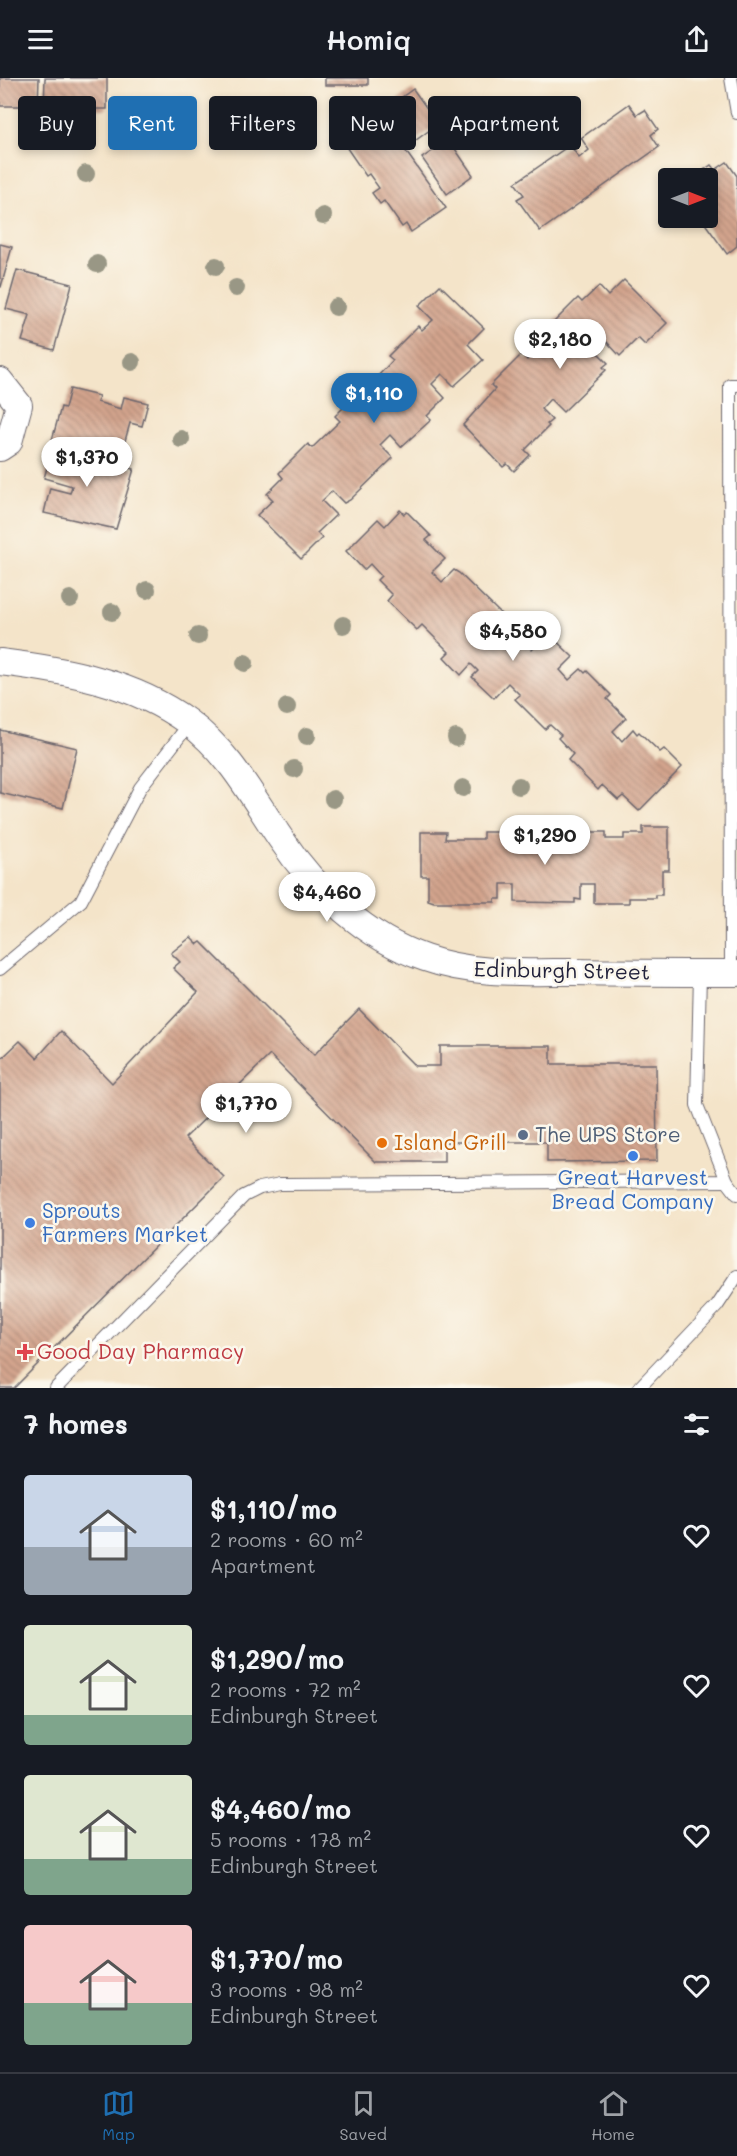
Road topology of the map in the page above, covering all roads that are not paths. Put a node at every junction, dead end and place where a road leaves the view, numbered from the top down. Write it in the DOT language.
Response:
graph roads {
  1 [pos="731,78"];
  2 [pos="737,113"];
  3 [pos="0,381"];
  4 [pos="737,385"];
  5 [pos="0,448"];
  6 [pos="0,662"];
  7 [pos="190,723"];
  8 [pos="0,969"];
  9 [pos="700,973"];
  10 [pos="734,973"];
  11 [pos="727,1180"];
  12 [pos="737,1194"];
  13 [pos="737,1276"];
  14 [pos="56,1388"];
  15 [pos="639,1388"];
  1 -- 2 [label="lane"];
  3 -- 5 [label="street"];
  4 -- 10 [label="lane"];
  6 -- 7 [label="street, Edinburgh Street"];
  7 -- 8 [label="lane"];
  7 -- 9 [label="street, Edinburgh Street"];
  9 -- 10 [label="street, Edinburgh Street"];
  9 -- 11 [label="lane"];
  11 -- 12 [label="lane"];
  11 -- 14 [label="lane"];
  13 -- 15 [label="lane"];
}
